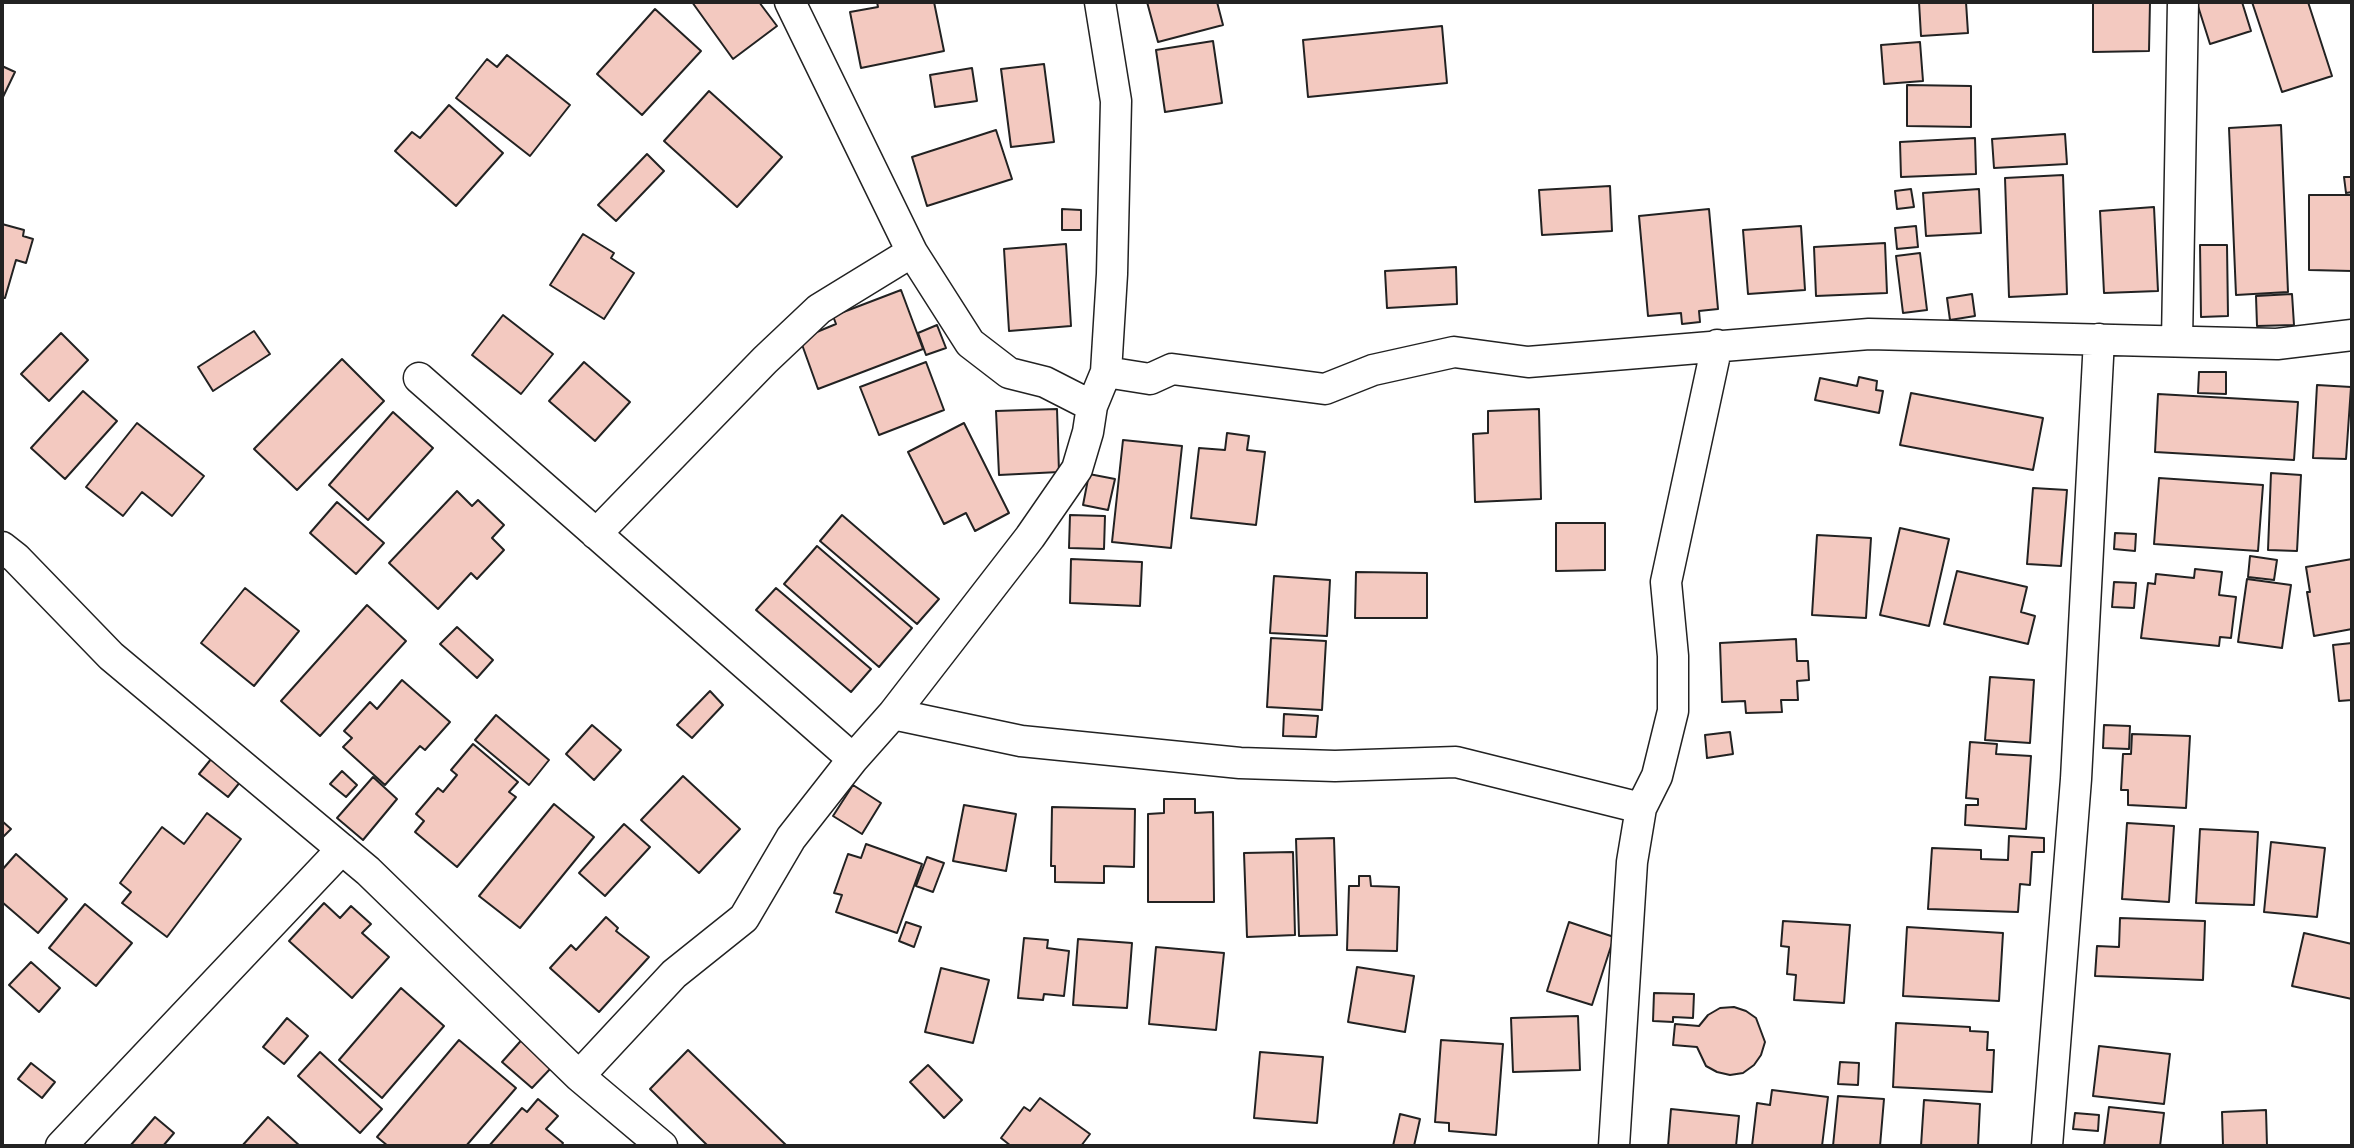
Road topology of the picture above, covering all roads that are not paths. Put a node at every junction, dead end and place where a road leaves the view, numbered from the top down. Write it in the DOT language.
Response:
graph roads {
  1 [pos="790,2"];
  2 [pos="1100,2"];
  3 [pos="2183,2"];
  4 [pos="912,252"];
  5 [pos="2352,335"];
  6 [pos="2099,339"];
  7 [pos="2177,341"];
  8 [pos="1717,345"];
  9 [pos="1106,372"];
  10 [pos="419,378"];
  11 [pos="1092,406"];
  12 [pos="596,534"];
  13 [pos="2,547"];
  14 [pos="893,714"];
  15 [pos="853,759"];
  16 [pos="1641,808"];
  17 [pos="342,849"];
  18 [pos="579,1076"];
  19 [pos="61,1146"];
  20 [pos="662,1146"];
  21 [pos="1614,1146"];
  22 [pos="2047,1146"];
  1 -- 4 [label="street"];
  2 -- 9 [label="street"];
  3 -- 7 [label="street"];
  4 -- 11 [label="street"];
  4 -- 12 [label="street"];
  5 -- 7 [label="street"];
  6 -- 7 [label="street"];
  6 -- 8 [label="street"];
  6 -- 22 [label="street"];
  8 -- 9 [label="street"];
  8 -- 16 [label="street"];
  9 -- 11 [label="street"];
  10 -- 12 [label="street"];
  11 -- 14 [label="street"];
  12 -- 15 [label="street"];
  13 -- 17 [label="street"];
  14 -- 15 [label="street"];
  14 -- 16 [label="street"];
  15 -- 18 [label="street"];
  16 -- 21 [label="street"];
  17 -- 18 [label="street"];
  17 -- 19 [label="street"];
  18 -- 20 [label="street"];
}
